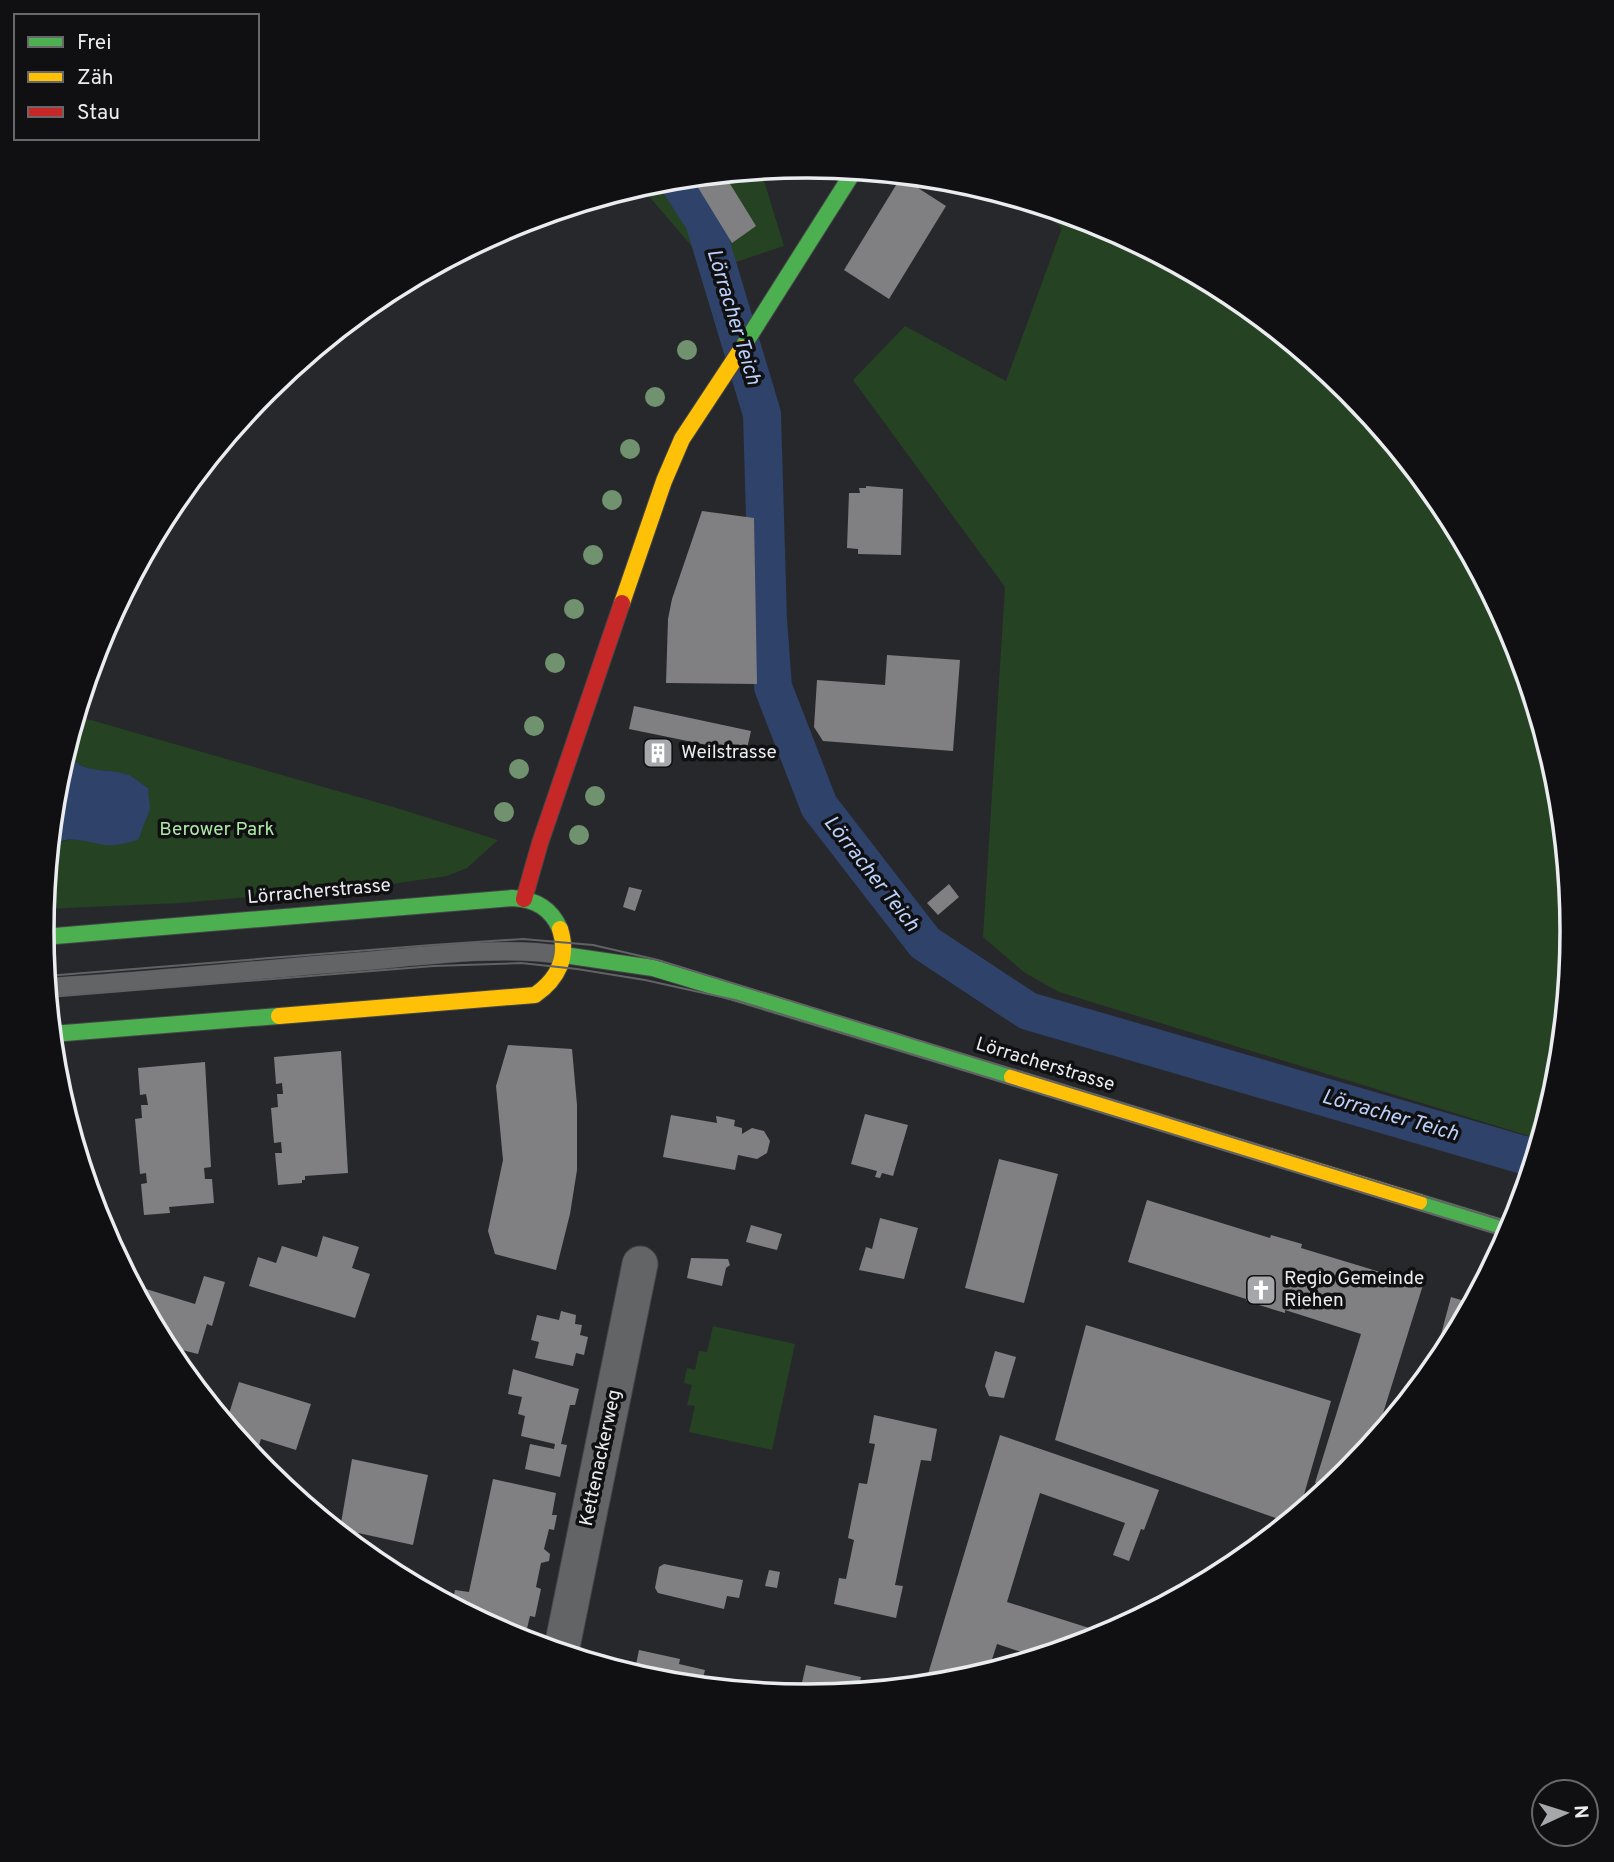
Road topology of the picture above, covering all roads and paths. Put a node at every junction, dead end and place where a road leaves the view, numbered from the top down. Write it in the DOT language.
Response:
graph roads {
  1 [pos="848,180"];
  2 [pos="524,899"];
  3 [pos="54,936"];
  4 [pos="564,955"];
  5 [pos="57,986"];
  6 [pos="62,1033"];
  7 [pos="1499,1227"];
  8 [pos="640,1264"];
  9 [pos="563,1643"];
  1 -- 2 [label="main road"];
  2 -- 3 [label="main road, Lörracherstrasse"];
  2 -- 4 [label="main road"];
  4 -- 5 [label="lane"];
  4 -- 6 [label="main road"];
  4 -- 7 [label="main road, Lörracherstrasse"];
  8 -- 9 [label="street, Kettenackerweg"];
}
